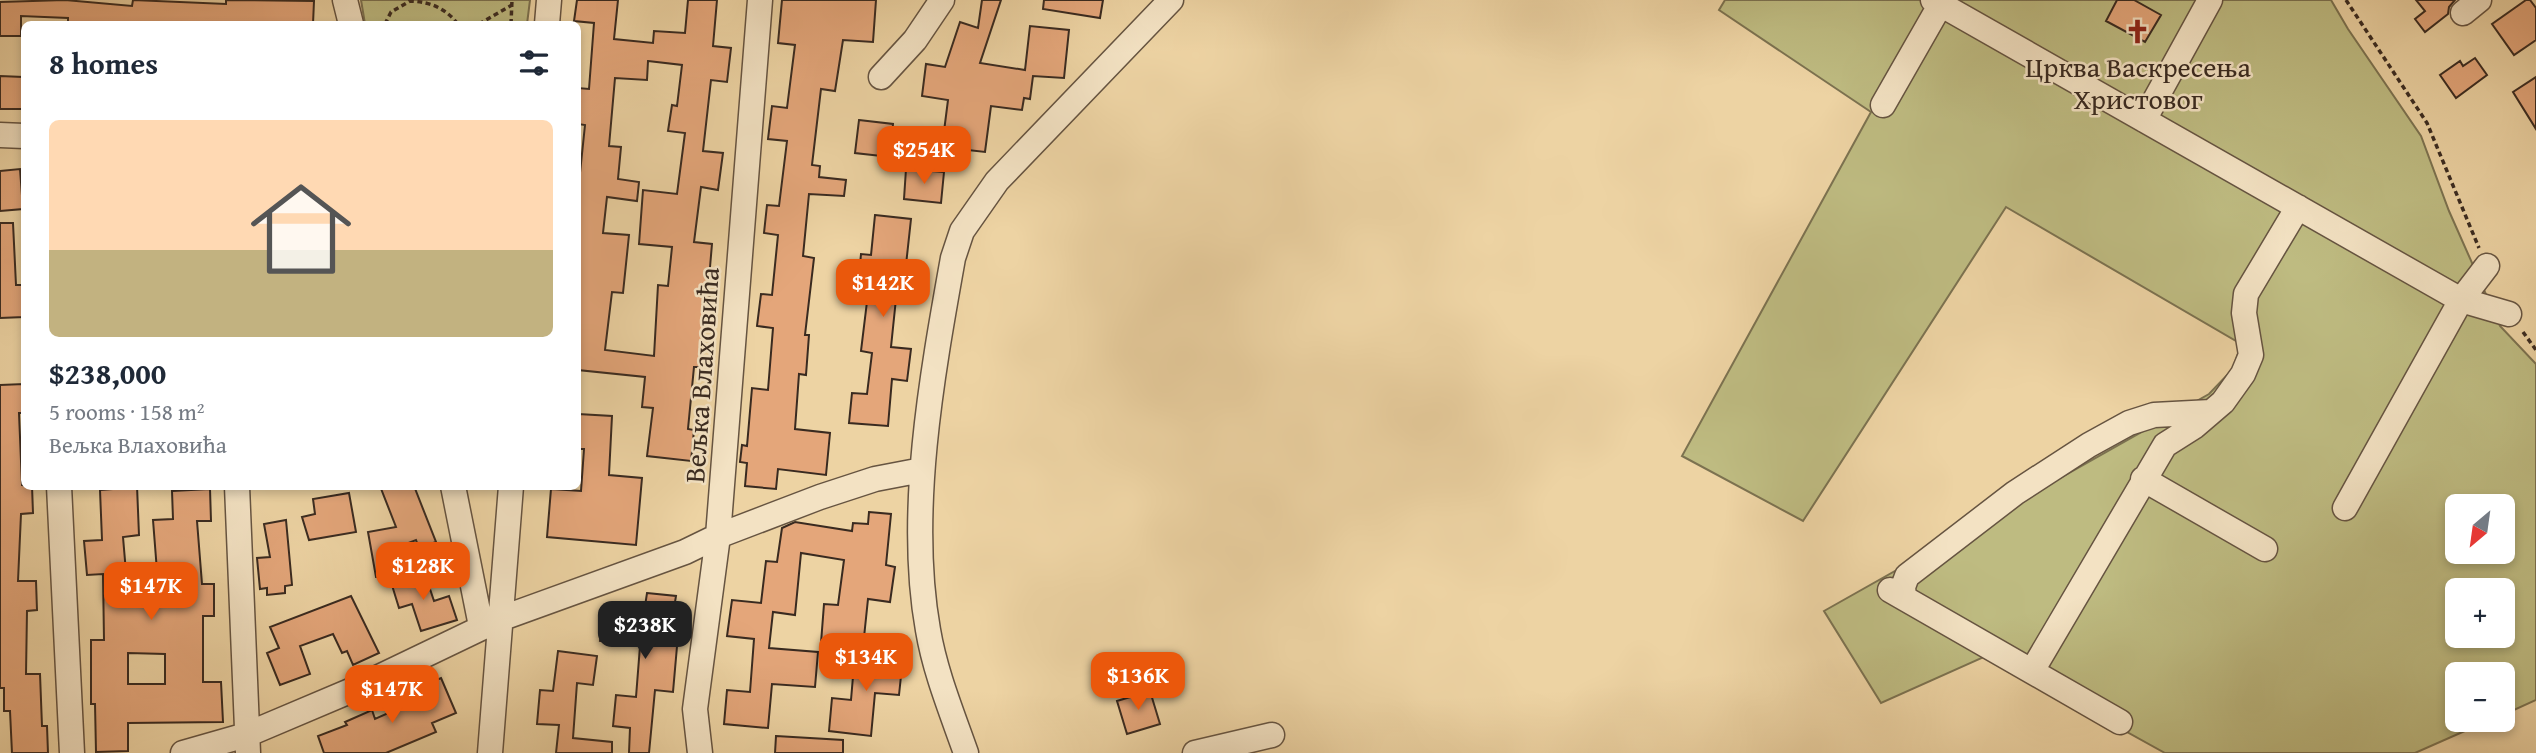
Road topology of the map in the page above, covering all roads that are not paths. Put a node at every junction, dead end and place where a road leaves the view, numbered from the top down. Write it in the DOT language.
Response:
graph roads {
  1 [pos="345,0"];
  2 [pos="549,0"];
  3 [pos="760,0"];
  4 [pos="942,0"];
  5 [pos="1171,0"];
  6 [pos="2210,0"];
  7 [pos="1939,1"];
  8 [pos="350,21"];
  9 [pos="547,21"];
  10 [pos="881,77"];
  11 [pos="1883,105"];
  12 [pos="2144,120"];
  13 [pos="0,135"];
  14 [pos="21,136"];
  15 [pos="2298,207"];
  16 [pos="2487,266"];
  17 [pos="2461,300"];
  18 [pos="2509,314"];
  19 [pos="2211,412"];
  20 [pos="922,470"];
  21 [pos="2143,479"];
  22 [pos="59,490"];
  23 [pos="241,490"];
  24 [pos="454,490"];
  25 [pos="509,490"];
  26 [pos="2345,508"];
  27 [pos="718,536"];
  28 [pos="2265,549"];
  29 [pos="491,622"];
  30 [pos="2032,671"];
  31 [pos="2120,722"];
  32 [pos="1272,735"];
  33 [pos="247,744"];
  34 [pos="72,753"];
  35 [pos="183,753"];
  36 [pos="490,753"];
  37 [pos="700,753"];
  38 [pos="966,753"];
  39 [pos="1195,753"];
  1 -- 8 [label="street"];
  2 -- 9 [label="street"];
  3 -- 27 [label="street, Вељка Влаховића"];
  4 -- 10 [label="street"];
  5 -- 20 [label="street"];
  6 -- 12 [label="street"];
  7 -- 11 [label="street"];
  7 -- 12 [label="street"];
  12 -- 15 [label="street"];
  13 -- 14 [label="street"];
  15 -- 17 [label="street"];
  15 -- 19 [label="street"];
  16 -- 17 [label="street"];
  17 -- 18 [label="street"];
  17 -- 26 [label="street"];
  19 -- 21 [label="street"];
  19 -- 30 [label="street"];
  20 -- 27 [label="street"];
  20 -- 38 [label="street"];
  21 -- 28 [label="street"];
  21 -- 30 [label="street"];
  22 -- 34 [label="street"];
  23 -- 33 [label="street"];
  24 -- 29 [label="street"];
  25 -- 29 [label="street"];
  27 -- 29 [label="street"];
  27 -- 37 [label="street, Вељка Влаховића"];
  29 -- 33 [label="street"];
  29 -- 36 [label="street"];
  30 -- 31 [label="street"];
  32 -- 39 [label="street"];
  33 -- 35 [label="street"];
}
